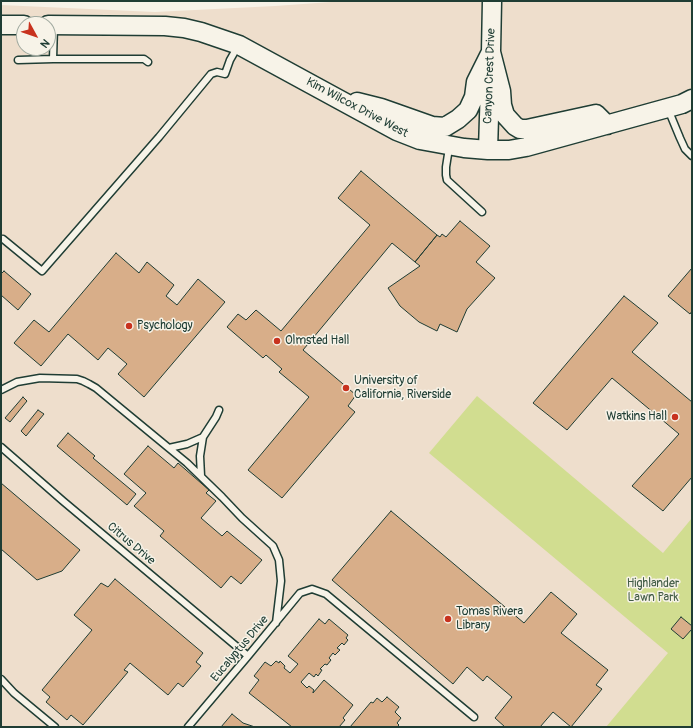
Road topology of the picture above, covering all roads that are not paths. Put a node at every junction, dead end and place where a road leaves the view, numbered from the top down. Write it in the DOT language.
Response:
graph roads {
  1 [pos="492,1"];
  2 [pos="1,25"];
  3 [pos="16,25"];
  4 [pos="56,25"];
  5 [pos="238,45"];
  6 [pos="491,52"];
  7 [pos="53,58"];
  8 [pos="18,60"];
  9 [pos="148,62"];
  10 [pos="330,95"];
  11 [pos="692,99"];
  12 [pos="668,108"];
  13 [pos="607,125"];
  14 [pos="449,146"];
  15 [pos="488,150"];
  16 [pos="692,156"];
  17 [pos="482,212"];
  18 [pos="3,239"];
  19 [pos="1,390"];
  20 [pos="219,410"];
  21 [pos="203,437"];
  22 [pos="1,447"];
  23 [pos="168,448"];
  24 [pos="201,476"];
  25 [pos="276,623"];
  26 [pos="248,656"];
  27 [pos="1,679"];
  28 [pos="474,717"];
  29 [pos="55,727"];
  30 [pos="188,727"];
  1 -- 6 [label="street, Canyon Crest Drive"];
  2 -- 3 [label="street"];
  4 -- 5 [label="street, Kim Wilcox Drive West"];
  5 -- 10 [label="street, Kim Wilcox Drive West"];
  5 -- 18 [label="lane"];
  6 -- 10 [label="street"];
  6 -- 13 [label="street"];
  6 -- 15 [label="street, Canyon Crest Drive"];
  7 -- 8 [label="lane"];
  7 -- 9 [label="lane"];
  10 -- 14 [label="street, Kim Wilcox Drive West"];
  11 -- 12 [label="street, Kim Wilcox Drive West"];
  12 -- 13 [label="street, Kim Wilcox Drive West"];
  12 -- 16 [label="lane"];
  13 -- 15 [label="street, Kim Wilcox Drive West"];
  14 -- 15 [label="street, Kim Wilcox Drive West"];
  14 -- 17 [label="lane"];
  19 -- 23 [label="lane"];
  20 -- 21 [label="lane"];
  21 -- 23 [label="lane"];
  21 -- 24 [label="lane"];
  22 -- 26 [label="lane, Citrus Drive"];
  23 -- 24 [label="lane"];
  24 -- 25 [label="lane"];
  25 -- 26 [label="lane, Eucalyptus Drive"];
  25 -- 28 [label="lane, Eucalyptus Drive"];
  26 -- 30 [label="lane, Eucalyptus Drive"];
  27 -- 29 [label="lane"];
}
